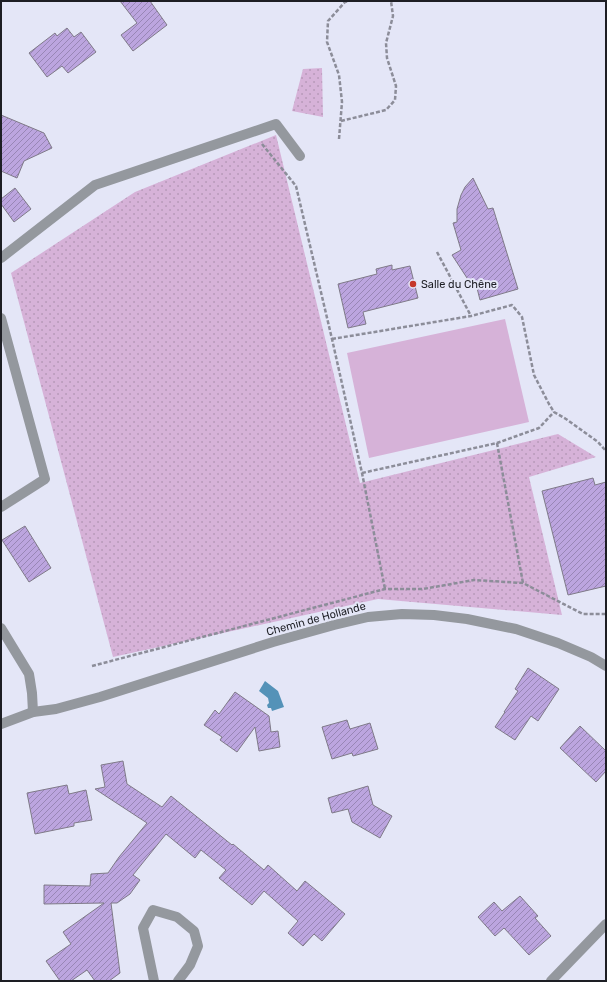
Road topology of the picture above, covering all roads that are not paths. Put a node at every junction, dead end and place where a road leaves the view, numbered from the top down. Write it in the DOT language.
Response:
graph roads {
  1 [pos="300,156"];
  2 [pos="1,258"];
  3 [pos="1,318"];
  4 [pos="1,507"];
  5 [pos="1,628"];
  6 [pos="606,666"];
  7 [pos="33,712"];
  8 [pos="1,724"];
  9 [pos="606,924"];
  10 [pos="154,981"];
  11 [pos="178,981"];
  12 [pos="551,981"];
  1 -- 2 [label="street"];
  3 -- 4 [label="street"];
  5 -- 7 [label="street"];
  6 -- 7 [label="street, Chemin de Hollande"];
  7 -- 8 [label="street, Chemin de Hollande"];
  9 -- 12 [label="street"];
  10 -- 11 [label="street"];
}
